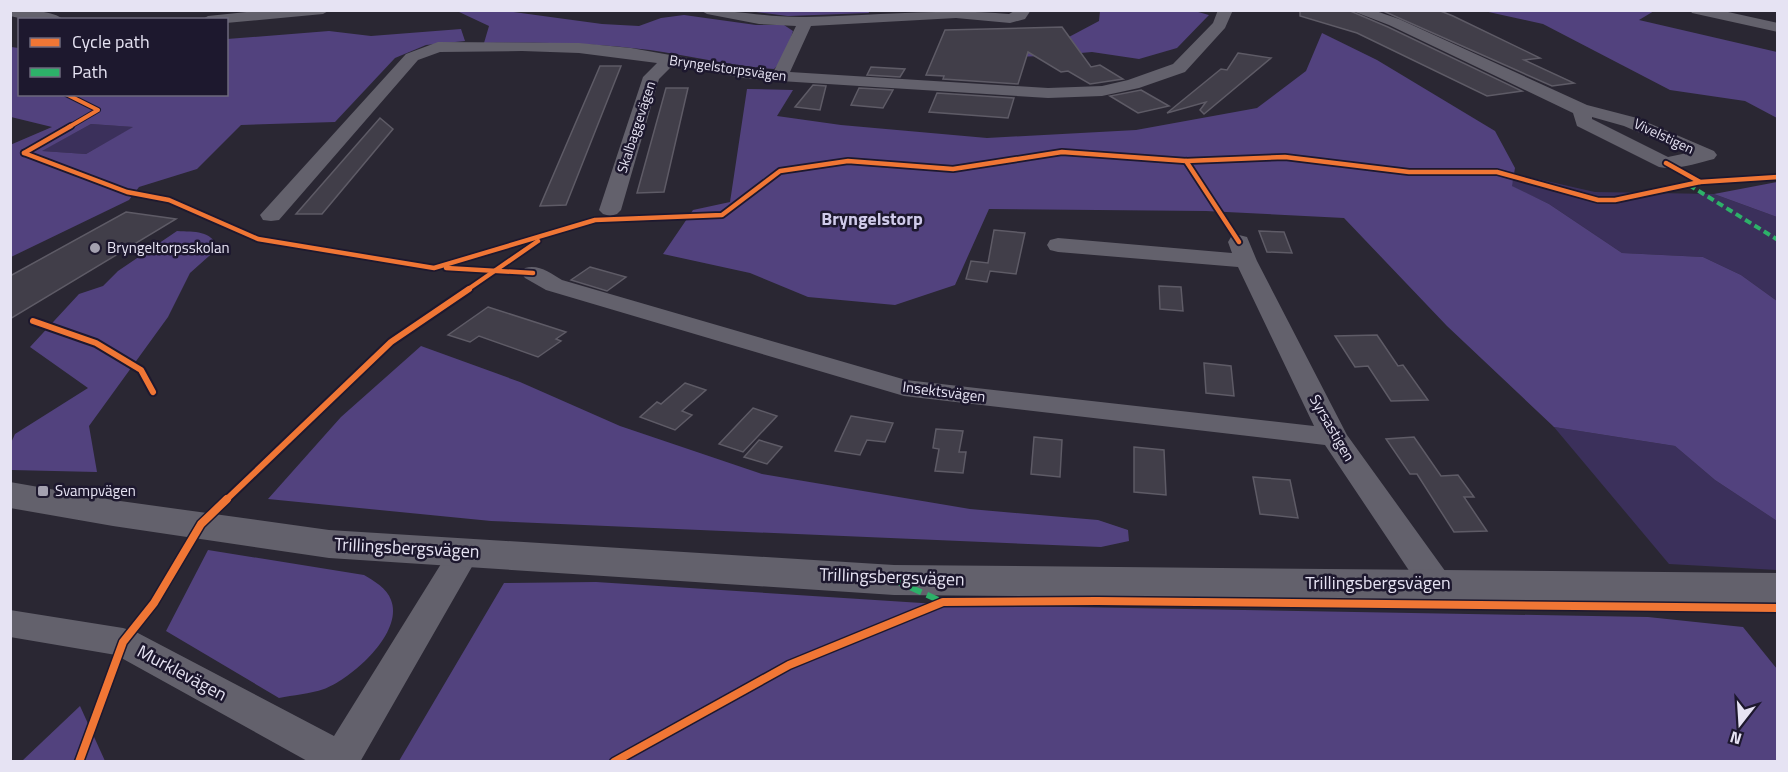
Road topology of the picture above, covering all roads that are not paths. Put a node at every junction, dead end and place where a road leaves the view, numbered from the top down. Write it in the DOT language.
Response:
graph roads {
  1 [pos="323,10"];
  2 [pos="707,10"];
  3 [pos="1024,10"];
  4 [pos="1226,10"];
  5 [pos="1358,10"];
  6 [pos="1697,10"];
  7 [pos="10,12"];
  8 [pos="959,12"];
  9 [pos="1736,14"];
  10 [pos="45,18"];
  11 [pos="228,18"];
  12 [pos="805,22"];
  13 [pos="1778,28"];
  14 [pos="680,62"];
  15 [pos="780,76"];
  16 [pos="1582,110"];
  17 [pos="610,210"];
  18 [pos="271,214"];
  19 [pos="1058,245"];
  20 [pos="533,273"];
  21 [pos="1334,437"];
  22 [pos="10,495"];
  23 [pos="465,551"];
  24 [pos="1436,584"];
  25 [pos="1778,588"];
  26 [pos="10,623"];
  27 [pos="339,760"];
  1 -- 11 [label="street"];
  2 -- 12 [label="street"];
  3 -- 8 [label="street"];
  4 -- 15 [label="street, Bryngelstorpsvägen"];
  5 -- 16 [label="street, Vivelstigen"];
  6 -- 9 [label="street"];
  7 -- 10 [label="street"];
  8 -- 12 [label="street"];
  9 -- 13 [label="street"];
  12 -- 15 [label="street"];
  14 -- 15 [label="street, Bryngelstorpsvägen"];
  14 -- 17 [label="street, Skalbaggevägen"];
  14 -- 18 [label="street, Bryngelstorpsvägen"];
  16 -- 16 [label="street, Vivelstigen"];
  19 -- 21 [label="street, Syrsastigen"];
  20 -- 21 [label="street, Insektsvägen"];
  21 -- 24 [label="street, Syrsastigen"];
  22 -- 23 [label="street, Trillingsbergsvägen"];
  23 -- 24 [label="street, Trillingsbergsvägen"];
  23 -- 27 [label="street"];
  24 -- 25 [label="street, Trillingsbergsvägen"];
  26 -- 27 [label="street, Murklevägen"];
}
